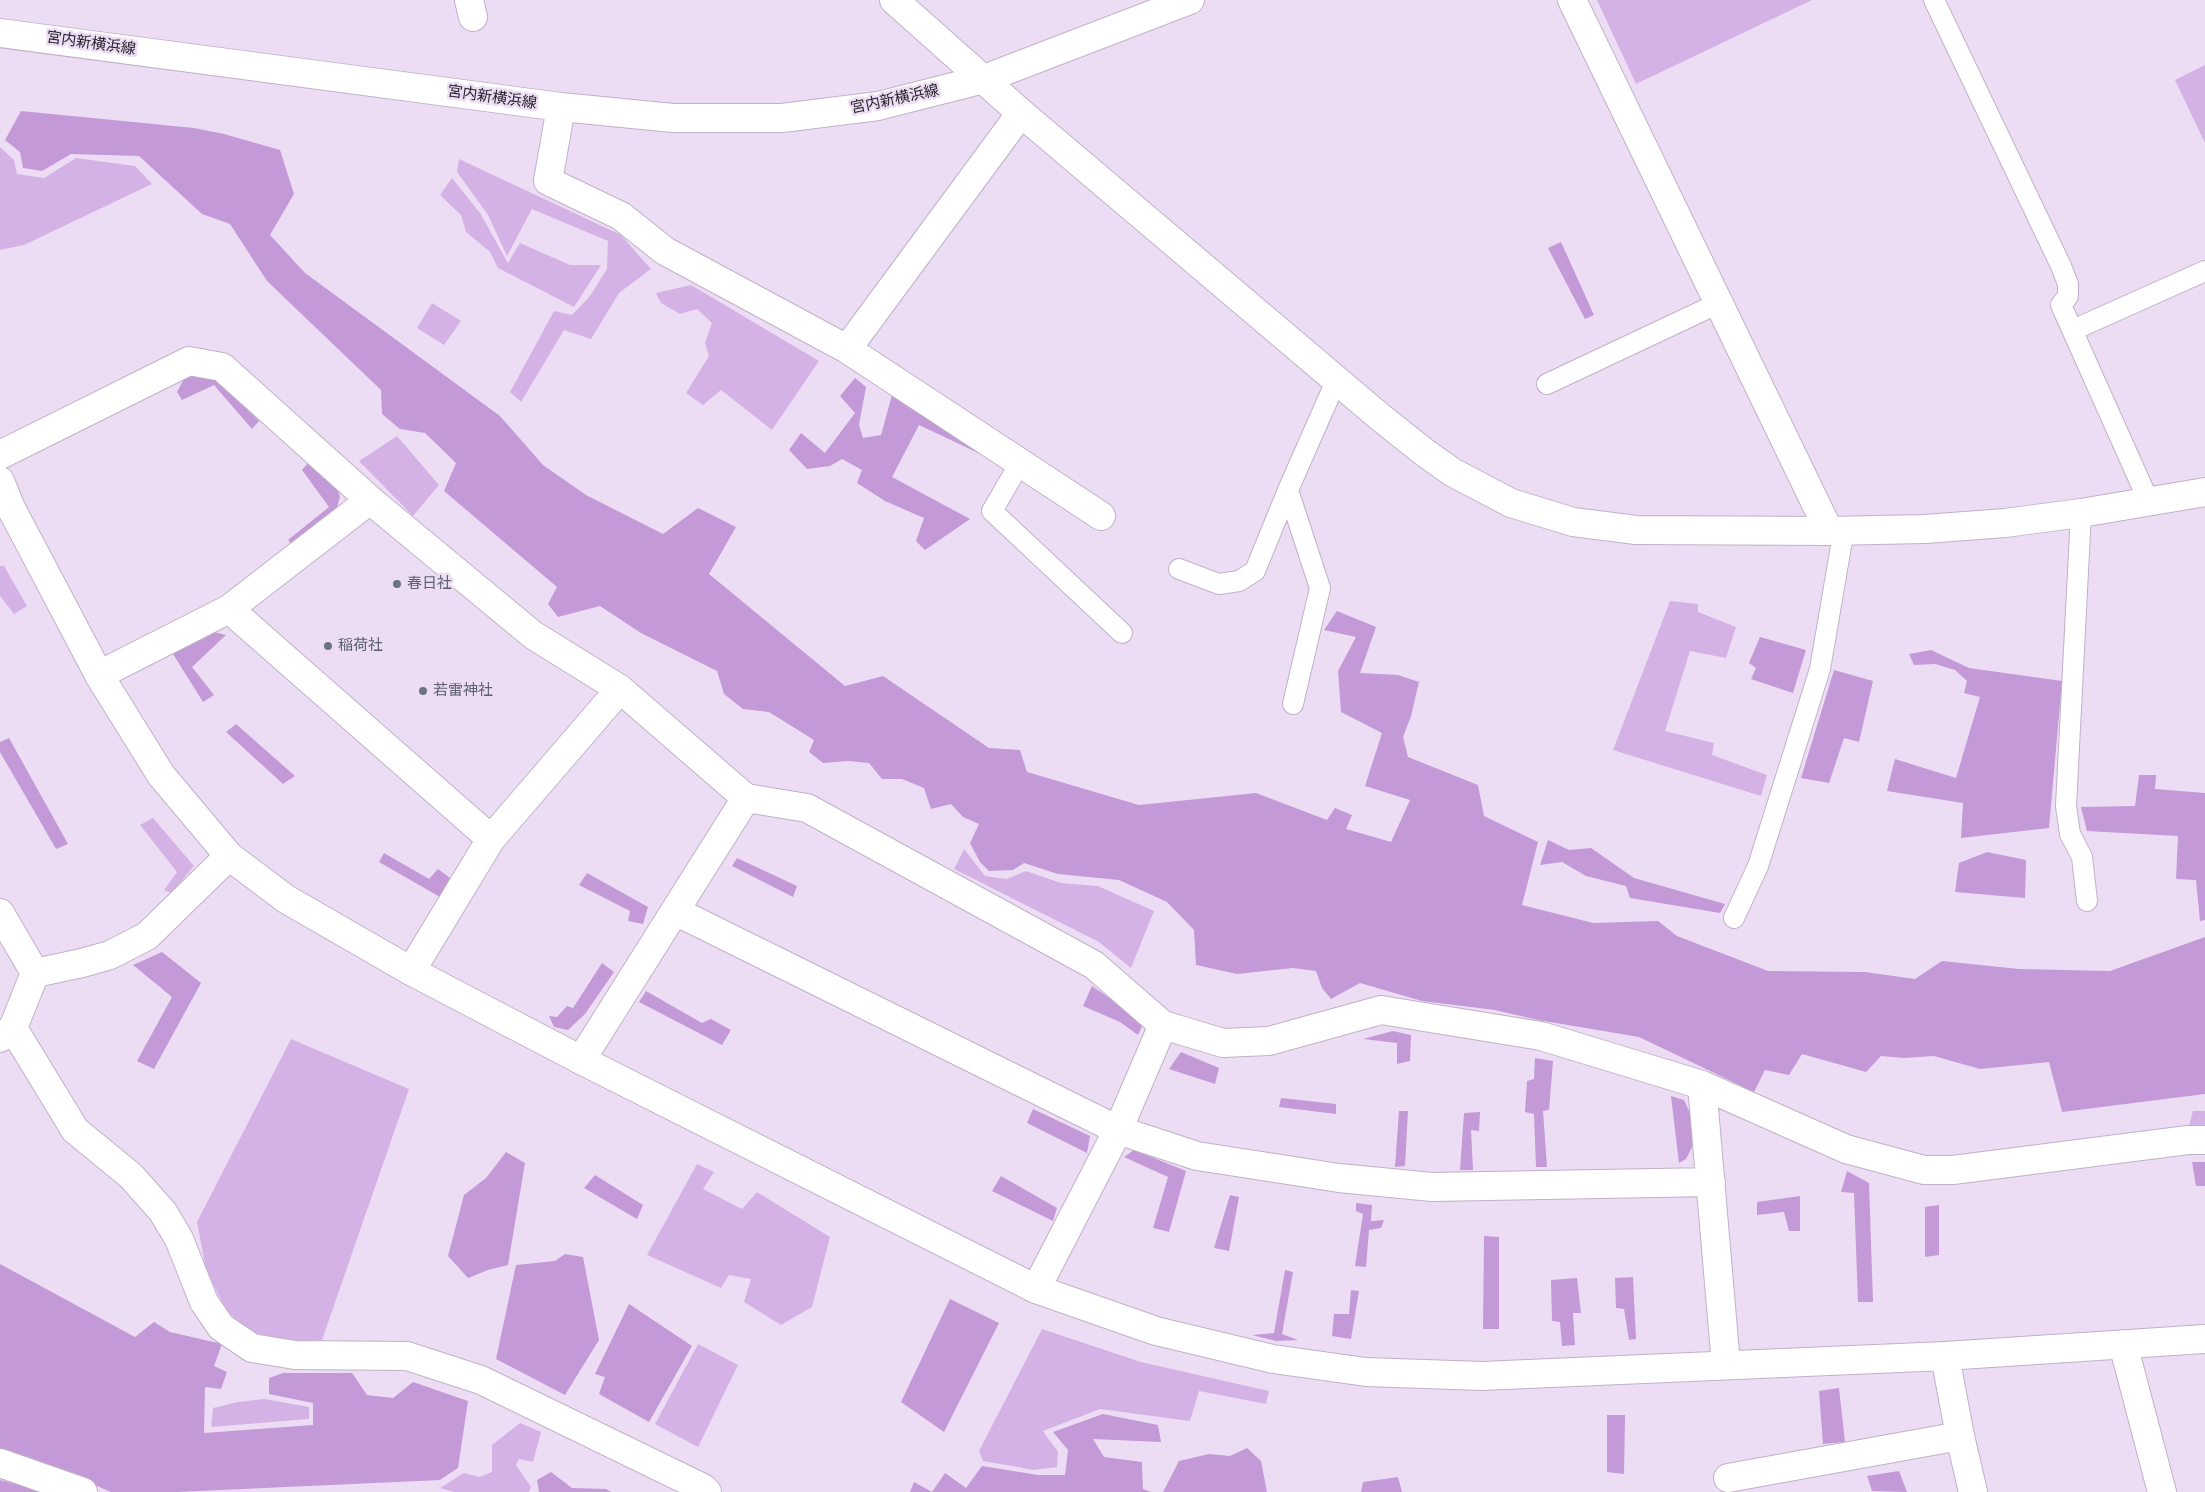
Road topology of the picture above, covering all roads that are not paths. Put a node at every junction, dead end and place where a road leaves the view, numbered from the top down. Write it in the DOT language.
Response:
graph roads {
  1 [pos="894,0"];
  2 [pos="1190,0"];
  3 [pos="1572,0"];
  4 [pos="1934,0"];
  5 [pos="0,32"];
  6 [pos="984,79"];
  7 [pos="561,107"];
  8 [pos="1021,113"];
  9 [pos="2205,271"];
  10 [pos="1719,303"];
  11 [pos="2072,330"];
  12 [pos="846,349"];
  13 [pos="1336,381"];
  14 [pos="1547,384"];
  15 [pos="0,455"];
  16 [pos="1020,463"];
  17 [pos="0,481"];
  18 [pos="1288,490"];
  19 [pos="2205,492"];
  20 [pos="370,500"];
  21 [pos="2149,502"];
  22 [pos="2081,513"];
  23 [pos="6,516"];
  24 [pos="1101,516"];
  25 [pos="1837,530"];
  26 [pos="1179,569"];
  27 [pos="229,610"];
  28 [pos="1122,633"];
  29 [pos="99,675"];
  30 [pos="620,689"];
  31 [pos="1293,704"];
  32 [pos="746,798"];
  33 [pos="491,840"];
  34 [pos="229,856"];
  35 [pos="2087,901"];
  36 [pos="675,911"];
  37 [pos="0,913"];
  38 [pos="1734,918"];
  39 [pos="411,971"];
  40 [pos="35,973"];
  41 [pos="1163,1024"];
  42 [pos="6,1033"];
  43 [pos="581,1060"];
  44 [pos="1702,1086"];
  45 [pos="1118,1130"];
  46 [pos="2205,1140"];
  47 [pos="1711,1182"];
  48 [pos="1036,1289"];
  49 [pos="2205,1339"];
  50 [pos="2123,1344"];
  51 [pos="1945,1356"];
  52 [pos="1726,1366"];
  53 [pos="1960,1436"];
  54 [pos="0,1463"];
  55 [pos="1728,1478"];
  56 [pos="83,1492"];
  57 [pos="707,1492"];
  58 [pos="1973,1492"];
  59 [pos="2162,1492"];
  1 -- 6 [label="street"];
  2 -- 6 [label="street, 宮内新横浜線"];
  3 -- 10 [label="street"];
  4 -- 11 [label="lane"];
  5 -- 7 [label="street, 宮内新横浜線"];
  6 -- 7 [label="street, 宮内新横浜線"];
  6 -- 8 [label="street"];
  7 -- 12 [label="street"];
  8 -- 12 [label="street"];
  8 -- 13 [label="street"];
  9 -- 11 [label="lane"];
  10 -- 14 [label="lane"];
  10 -- 25 [label="street"];
  11 -- 21 [label="lane"];
  12 -- 16 [label="street"];
  13 -- 18 [label="lane"];
  13 -- 25 [label="street"];
  15 -- 20 [label="street"];
  16 -- 24 [label="street"];
  16 -- 28 [label="lane"];
  17 -- 23 [label="street"];
  18 -- 26 [label="lane"];
  18 -- 31 [label="lane"];
  19 -- 21 [label="street"];
  20 -- 27 [label="street"];
  20 -- 30 [label="street"];
  21 -- 22 [label="street"];
  22 -- 25 [label="street"];
  22 -- 35 [label="lane"];
  23 -- 29 [label="street"];
  25 -- 38 [label="lane"];
  27 -- 29 [label="street"];
  27 -- 33 [label="street"];
  29 -- 34 [label="street"];
  30 -- 32 [label="street"];
  30 -- 33 [label="street"];
  32 -- 36 [label="street"];
  32 -- 41 [label="street"];
  33 -- 39 [label="street"];
  34 -- 39 [label="street"];
  34 -- 40 [label="street"];
  36 -- 43 [label="street"];
  36 -- 45 [label="street"];
  37 -- 40 [label="street"];
  39 -- 43 [label="street"];
  40 -- 42 [label="street"];
  41 -- 44 [label="street"];
  41 -- 45 [label="street"];
  42 -- 57 [label="street"];
  43 -- 48 [label="street"];
  44 -- 46 [label="street"];
  44 -- 47 [label="street"];
  45 -- 47 [label="street"];
  45 -- 48 [label="street"];
  47 -- 52 [label="street"];
  48 -- 52 [label="street"];
  49 -- 50 [label="street"];
  50 -- 51 [label="street"];
  50 -- 59 [label="street"];
  51 -- 52 [label="street"];
  51 -- 53 [label="street"];
  53 -- 55 [label="street"];
  53 -- 58 [label="street"];
  54 -- 56 [label="street"];
}
